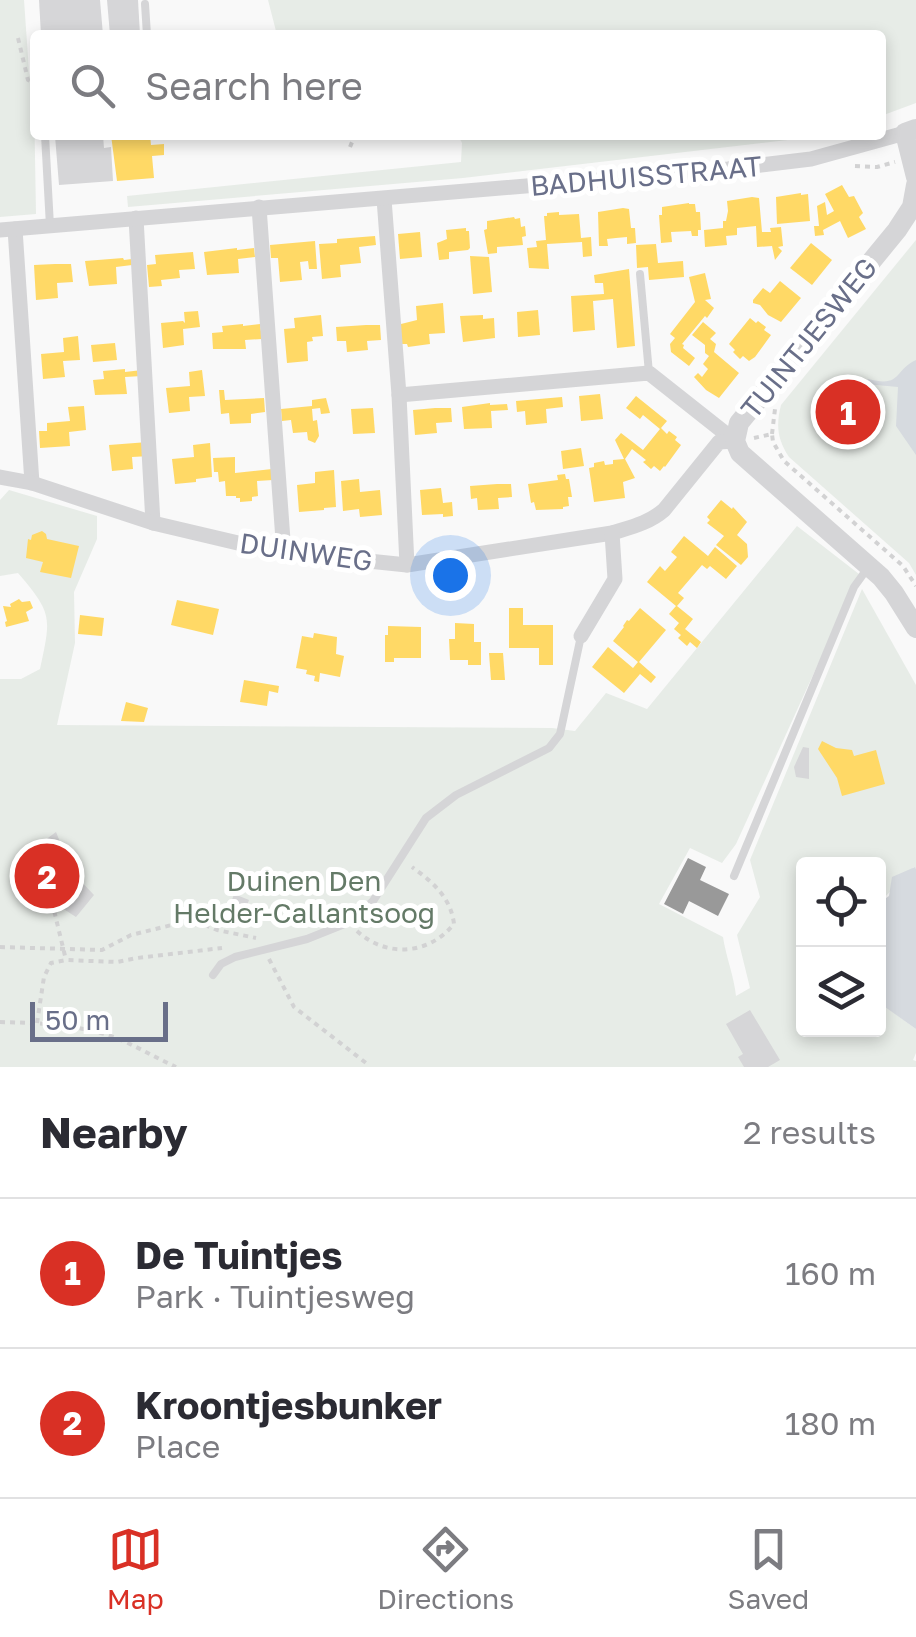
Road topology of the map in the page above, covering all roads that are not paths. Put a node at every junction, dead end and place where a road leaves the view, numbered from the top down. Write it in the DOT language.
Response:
graph roads {
  1 [pos="144,4"];
  2 [pos="147,30"];
  3 [pos="911,131"];
  4 [pos="886,138"];
  5 [pos="45,140"];
  6 [pos="879,140"];
  7 [pos="916,177"];
  8 [pos="916,185"];
  9 [pos="384,200"];
  10 [pos="259,207"];
  11 [pos="136,218"];
  12 [pos="50,226"];
  13 [pos="8,230"];
  14 [pos="640,274"];
  15 [pos="650,374"];
  16 [pos="398,396"];
  17 [pos="734,441"];
  18 [pos="2,481"];
  19 [pos="32,483"];
  20 [pos="153,524"];
  21 [pos="612,533"];
  22 [pos="284,554"];
  23 [pos="407,565"];
  24 [pos="869,566"];
  25 [pos="916,628"];
  26 [pos="581,636"];
  27 [pos="734,876"];
  28 [pos="212,975"];
  1 -- 2 [label="lane"];
  3 -- 4 [label="street, BADHUISSTRAAT"];
  3 -- 7 [label="street"];
  5 -- 12 [label="lane"];
  6 -- 9 [label="street, BADHUISSTRAAT"];
  8 -- 17 [label="street, TUINTJESWEG"];
  9 -- 10 [label="street, BADHUISSTRAAT"];
  9 -- 16 [label="street"];
  10 -- 11 [label="street, BADHUISSTRAAT"];
  10 -- 22 [label="street"];
  11 -- 12 [label="street, BADHUISSTRAAT"];
  11 -- 20 [label="street"];
  12 -- 13 [label="street, BADHUISSTRAAT"];
  13 -- 19 [label="street, BADHUISSTRAAT"];
  14 -- 15 [label="lane"];
  15 -- 16 [label="street"];
  15 -- 17 [label="street, TUINTJESWEG"];
  16 -- 23 [label="street"];
  17 -- 21 [label="street, DUINWEG"];
  17 -- 24 [label="street"];
  18 -- 19 [label="street, DUINWEG"];
  19 -- 20 [label="street, DUINWEG"];
  20 -- 22 [label="street, DUINWEG"];
  21 -- 23 [label="street, DUINWEG"];
  21 -- 26 [label="street"];
  22 -- 23 [label="street, DUINWEG"];
  24 -- 25 [label="street"];
  24 -- 27 [label="lane"];
  26 -- 28 [label="lane"];
}
